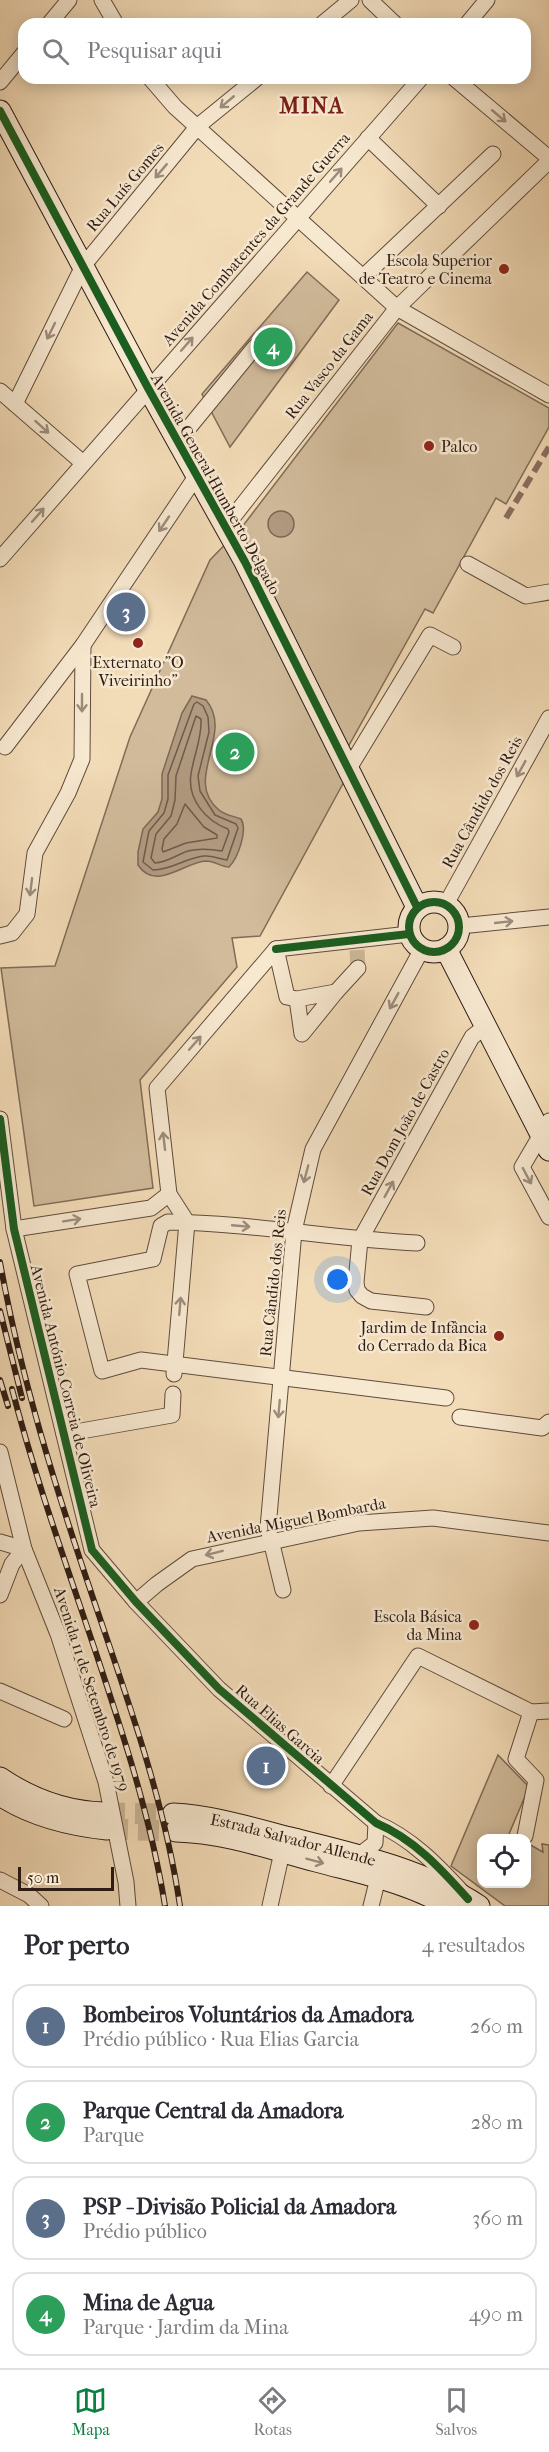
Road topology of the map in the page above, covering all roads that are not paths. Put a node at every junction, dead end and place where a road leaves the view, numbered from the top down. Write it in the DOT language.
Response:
graph roads {
  1 [pos="69,0"];
  2 [pos="102,0"];
  3 [pos="351,0"];
  4 [pos="370,0"];
  5 [pos="487,0"];
  6 [pos="53,18"];
  7 [pos="112,18"];
  8 [pos="329,18"];
  9 [pos="389,18"];
  10 [pos="471,18"];
  11 [pos="18,60"];
  12 [pos="0,82"];
  13 [pos="155,84"];
  14 [pos="250,84"];
  15 [pos="416,84"];
  16 [pos="461,84"];
  17 [pos="0,111"];
  18 [pos="198,126"];
  19 [pos="368,138"];
  20 [pos="493,154"];
  21 [pos="549,160"];
  22 [pos="439,206"];
  23 [pos="298,219"];
  24 [pos="83,266"];
  25 [pos="363,277"];
  26 [pos="397,308"];
  27 [pos="255,347"];
  28 [pos="148,388"];
  29 [pos="0,392"];
  30 [pos="549,394"];
  31 [pos="15,404"];
  32 [pos="178,441"];
  33 [pos="83,463"];
  34 [pos="197,475"];
  35 [pos="226,526"];
  36 [pos="0,559"];
  37 [pos="468,564"];
  38 [pos="549,592"];
  39 [pos="83,645"];
  40 [pos="453,647"];
  41 [pos="549,718"];
  42 [pos="5,747"];
  43 [pos="348,770"];
  44 [pos="446,904"];
  45 [pos="417,907"];
  46 [pos="549,917"];
  47 [pos="460,926"];
  48 [pos="0,936"];
  49 [pos="416,942"];
  50 [pos="276,949"];
  51 [pos="446,950"];
  52 [pos="358,968"];
  53 [pos="336,992"];
  54 [pos="297,999"];
  55 [pos="486,1026"];
  56 [pos="0,1119"];
  57 [pos="546,1136"];
  58 [pos="169,1194"];
  59 [pos="142,1209"];
  60 [pos="549,1217"];
  61 [pos="188,1222"];
  62 [pos="161,1226"];
  63 [pos="14,1229"];
  64 [pos="294,1231"];
  65 [pos="360,1240"];
  66 [pos="417,1243"];
  67 [pos="426,1307"];
  68 [pos="175,1369"];
  69 [pos="282,1376"];
  70 [pos="173,1394"];
  71 [pos="447,1398"];
  72 [pos="460,1417"];
  73 [pos="549,1422"];
  74 [pos="63,1434"];
  75 [pos="0,1452"];
  76 [pos="5,1490"];
  77 [pos="549,1533"];
  78 [pos="271,1541"];
  79 [pos="0,1542"];
  80 [pos="24,1549"];
  81 [pos="92,1550"];
  82 [pos="283,1590"];
  83 [pos="0,1595"];
  84 [pos="136,1602"];
  85 [pos="0,1691"];
  86 [pos="549,1711"];
  87 [pos="531,1712"];
  88 [pos="64,1719"];
  89 [pos="0,1778"];
  90 [pos="332,1786"];
  91 [pos="0,1795"];
  92 [pos="175,1823"];
  93 [pos="376,1823"];
  94 [pos="525,1834"];
  95 [pos="288,1845"];
  96 [pos="358,1856"];
  97 [pos="378,1878"];
  98 [pos="0,1880"];
  99 [pos="411,1881"];
  100 [pos="474,1902"];
  101 [pos="440,1904"];
  102 [pos="41,1906"];
  103 [pos="128,1906"];
  104 [pos="270,1906"];
  105 [pos="371,1906"];
  1 -- 6 [label="street"];
  2 -- 7 [label="street"];
  3 -- 8 [label="street"];
  4 -- 9 [label="street"];
  5 -- 10 [label="street"];
  11 -- 12 [label="street"];
  13 -- 18 [label="street"];
  14 -- 18 [label="street, Rua Luís Gomes, one-way"];
  15 -- 19 [label="street, Avenida Combatentes da Grande Guerra"];
  16 -- 21 [label="street, one-way"];
  17 -- 24 [label="street, Avenida General Humberto Delgado"];
  18 -- 23 [label="street"];
  18 -- 24 [label="street, Rua Luís Gomes, one-way"];
  19 -- 22 [label="street"];
  23 -- 19 [label="street, Avenida Combatentes da Grande Guerra, one-way"];
  20 -- 22 [label="street"];
  21 -- 26 [label="street, Rua Vasco da Gama"];
  22 -- 25 [label="street"];
  23 -- 25 [label="street"];
  28 -- 23 [label="street, Avenida Combatentes da Grande Guerra, one-way"];
  24 -- 28 [label="street, Avenida General Humberto Delgado"];
  24 -- 31 [label="street, Rua Luís Gomes, one-way"];
  25 -- 26 [label="street"];
  26 -- 30 [label="street"];
  26 -- 35 [label="street, Rua Vasco da Gama"];
  27 -- 32 [label="street"];
  28 -- 32 [label="street, Avenida General Humberto Delgado"];
  28 -- 33 [label="street, Avenida Combatentes da Grande Guerra"];
  29 -- 31 [label="street"];
  31 -- 33 [label="street, one-way"];
  32 -- 34 [label="street, Avenida General Humberto Delgado"];
  36 -- 33 [label="street, Avenida Combatentes da Grande Guerra, one-way"];
  34 -- 35 [label="street, Avenida General Humberto Delgado"];
  34 -- 39 [label="street, one-way"];
  35 -- 43 [label="street, Avenida General Humberto Delgado"];
  37 -- 38 [label="street"];
  39 -- 42 [label="street"];
  39 -- 48 [label="street, one-way"];
  40 -- 43 [label="street"];
  41 -- 44 [label="street, Rua Cândido dos Reis, one-way"];
  43 -- 45 [label="street, Avenida General Humberto Delgado"];
  44 -- 45 [label="street"];
  44 -- 47 [label="street"];
  45 -- 49 [label="street"];
  47 -- 46 [label="street, one-way"];
  47 -- 51 [label="street"];
  49 -- 50 [label="street"];
  49 -- 51 [label="street"];
  49 -- 64 [label="street, Rua Cândido dos Reis, one-way"];
  50 -- 54 [label="street"];
  58 -- 50 [label="street, one-way"];
  51 -- 55 [label="street"];
  52 -- 53 [label="street"];
  53 -- 54 [label="street"];
  53 -- 54 [label="street"];
  55 -- 57 [label="street"];
  65 -- 55 [label="street, Rua Dom João de Castro, one-way"];
  56 -- 63 [label="street, Avenida António Correia de Oliveira"];
  57 -- 60 [label="street, one-way"];
  58 -- 59 [label="street"];
  58 -- 61 [label="street"];
  59 -- 62 [label="street"];
  63 -- 59 [label="street, one-way"];
  61 -- 62 [label="street"];
  61 -- 64 [label="street, one-way"];
  68 -- 61 [label="street, one-way"];
  62 -- 68 [label="street"];
  63 -- 74 [label="street, Avenida António Correia de Oliveira"];
  64 -- 65 [label="street"];
  64 -- 69 [label="street, Rua Cândido dos Reis"];
  65 -- 66 [label="street"];
  65 -- 67 [label="street"];
  68 -- 69 [label="street"];
  69 -- 71 [label="street"];
  69 -- 78 [label="street, Rua Cândido dos Reis, one-way"];
  70 -- 74 [label="street"];
  72 -- 73 [label="street"];
  74 -- 81 [label="street, Avenida António Correia de Oliveira"];
  75 -- 76 [label="street, Avenida 11 de Setembro de 1979"];
  76 -- 80 [label="street, Avenida 11 de Setembro de 1979"];
  77 -- 78 [label="street, Avenida Miguel Bombarda"];
  78 -- 82 [label="street, Rua Cândido dos Reis"];
  78 -- 84 [label="street, Avenida Miguel Bombarda, one-way"];
  79 -- 80 [label="street"];
  80 -- 83 [label="street"];
  80 -- 103 [label="street, Avenida 11 de Setembro de 1979"];
  81 -- 84 [label="street, Rua Elias Garcia"];
  84 -- 90 [label="street, Rua Elias Garcia"];
  85 -- 88 [label="street"];
  86 -- 87 [label="street"];
  87 -- 90 [label="street"];
  87 -- 94 [label="street"];
  89 -- 91 [label="street"];
  90 -- 93 [label="street, Rua Elias Garcia"];
  92 -- 95 [label="street, Estrada Salvador Allende"];
  93 -- 96 [label="street"];
  93 -- 100 [label="street, Rua Elias Garcia"];
  95 -- 96 [label="street, Estrada Salvador Allende"];
  95 -- 97 [label="street, Estrada Salvador Allende, one-way"];
  95 -- 104 [label="street"];
  96 -- 99 [label="street, Estrada Salvador Allende"];
  97 -- 99 [label="street, Estrada Salvador Allende"];
  97 -- 105 [label="street"];
  98 -- 102 [label="street"];
  99 -- 100 [label="street, Rua Elias Garcia"];
  99 -- 101 [label="street"];
}
